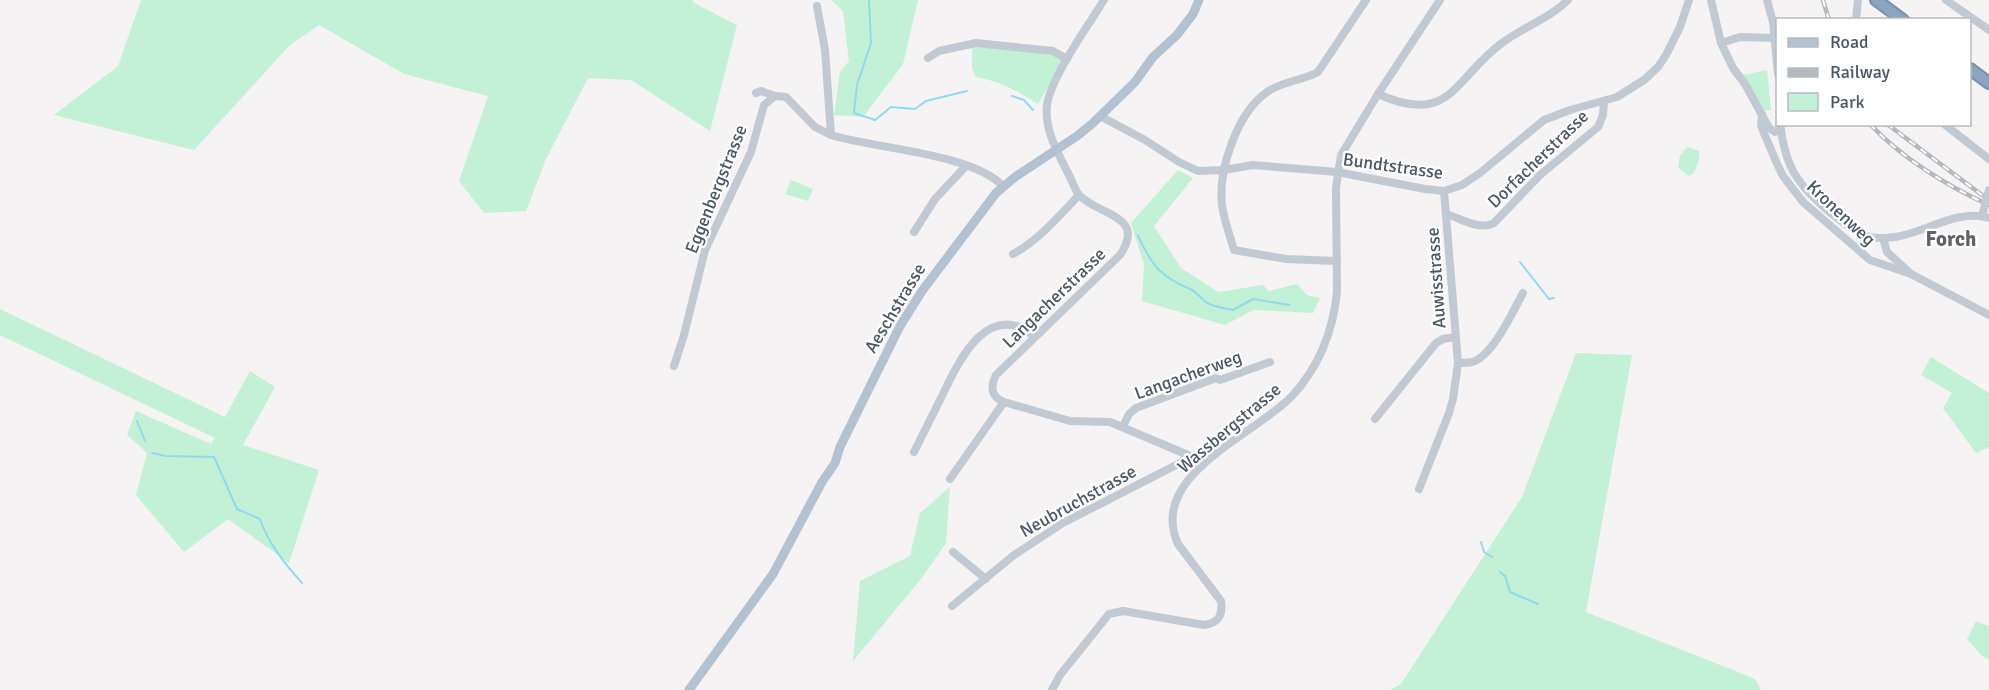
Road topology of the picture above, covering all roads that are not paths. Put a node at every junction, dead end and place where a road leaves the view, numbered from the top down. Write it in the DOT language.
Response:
graph roads {
  1 [pos="1104,0"];
  2 [pos="1199,0"];
  3 [pos="1366,0"];
  4 [pos="1440,0"];
  5 [pos="1568,0"];
  6 [pos="1689,0"];
  7 [pos="1711,0"];
  8 [pos="1767,0"];
  9 [pos="1858,0"];
  10 [pos="1868,0"];
  11 [pos="1876,0"];
  12 [pos="1946,0"];
  13 [pos="817,6"];
  14 [pos="1856,18"];
  15 [pos="1891,18"];
  16 [pos="1900,18"];
  17 [pos="1989,30"];
  18 [pos="1775,38"];
  19 [pos="1721,43"];
  20 [pos="1776,50"];
  21 [pos="928,58"];
  22 [pos="1067,59"];
  23 [pos="1971,70"];
  24 [pos="1971,76"];
  25 [pos="1989,83"];
  26 [pos="1989,90"];
  27 [pos="756,93"];
  28 [pos="1378,94"];
  29 [pos="775,96"];
  30 [pos="1604,102"];
  31 [pos="1101,116"];
  32 [pos="1762,116"];
  33 [pos="1947,126"];
  34 [pos="1781,127"];
  35 [pos="831,135"];
  36 [pos="1057,149"];
  37 [pos="1989,159"];
  38 [pos="966,166"];
  39 [pos="1224,170"];
  40 [pos="1337,172"];
  41 [pos="1003,186"];
  42 [pos="1989,190"];
  43 [pos="1444,191"];
  44 [pos="1079,195"];
  45 [pos="1446,214"];
  46 [pos="1985,217"];
  47 [pos="914,232"];
  48 [pos="1883,238"];
  49 [pos="1013,254"];
  50 [pos="1336,261"];
  51 [pos="1911,274"];
  52 [pos="1523,293"];
  53 [pos="1989,315"];
  54 [pos="1035,337"];
  55 [pos="1456,337"];
  56 [pos="1270,362"];
  57 [pos="1458,363"];
  58 [pos="674,366"];
  59 [pos="1004,402"];
  60 [pos="1375,419"];
  61 [pos="1123,426"];
  62 [pos="914,452"];
  63 [pos="1188,455"];
  64 [pos="1202,466"];
  65 [pos="950,479"];
  66 [pos="1419,489"];
  67 [pos="953,552"];
  68 [pos="986,579"];
  69 [pos="952,606"];
  70 [pos="689,690"];
  71 [pos="1052,690"];
  1 -- 22 [label="street"];
  2 -- 31 [label="main road, Aeschstrasse"];
  3 -- 39 [label="street"];
  4 -- 28 [label="street, Wassbergstrasse"];
  5 -- 28 [label="street"];
  6 -- 30 [label="street, Bundtstrasse"];
  7 -- 19 [label="street, Kronenweg"];
  8 -- 18 [label="street"];
  9 -- 14 [label="street"];
  10 -- 15 [label="highway"];
  11 -- 16 [label="highway"];
  12 -- 17 [label="street"];
  13 -- 35 [label="street"];
  18 -- 19 [label="street"];
  18 -- 20 [label="street"];
  19 -- 32 [label="street, Kronenweg"];
  21 -- 22 [label="street"];
  22 -- 36 [label="street"];
  23 -- 25 [label="highway"];
  24 -- 26 [label="highway"];
  27 -- 29 [label="street"];
  28 -- 40 [label="street, Wassbergstrasse"];
  29 -- 35 [label="street"];
  29 -- 58 [label="street, Eggenbergstrasse"];
  30 -- 43 [label="street, Bundtstrasse"];
  30 -- 45 [label="street, Dorfacherstrasse"];
  31 -- 36 [label="main road, Aeschstrasse"];
  31 -- 39 [label="street, Bundtstrasse"];
  32 -- 34 [label="street, Kronenweg"];
  32 -- 51 [label="street, Kronenweg"];
  33 -- 37 [label="street"];
  34 -- 48 [label="street"];
  35 -- 38 [label="street"];
  36 -- 41 [label="main road, Aeschstrasse"];
  36 -- 44 [label="street"];
  38 -- 41 [label="street"];
  38 -- 47 [label="street"];
  39 -- 40 [label="street, Bundtstrasse"];
  39 -- 50 [label="street"];
  40 -- 43 [label="street, Bundtstrasse"];
  40 -- 50 [label="street, Wassbergstrasse"];
  41 -- 70 [label="main road, Aeschstrasse"];
  42 -- 46 [label="street, bridge"];
  43 -- 45 [label="street, Auwisstrasse"];
  44 -- 49 [label="street"];
  44 -- 54 [label="street, Langacherstrasse"];
  45 -- 55 [label="street, Auwisstrasse"];
  46 -- 48 [label="street"];
  48 -- 51 [label="street"];
  50 -- 64 [label="street, Wassbergstrasse"];
  51 -- 53 [label="street"];
  52 -- 57 [label="street"];
  54 -- 59 [label="street, Langacherstrasse"];
  54 -- 62 [label="street"];
  55 -- 57 [label="street, Auwisstrasse"];
  55 -- 60 [label="street"];
  56 -- 61 [label="street, Langacherweg"];
  57 -- 66 [label="street, Auwisstrasse"];
  59 -- 61 [label="street"];
  59 -- 65 [label="street"];
  61 -- 63 [label="street"];
  63 -- 64 [label="street"];
  63 -- 68 [label="street, Neubruchstrasse"];
  64 -- 71 [label="street, Wassbergstrasse"];
  67 -- 68 [label="street"];
  68 -- 69 [label="street, Neubruchstrasse"];
}
